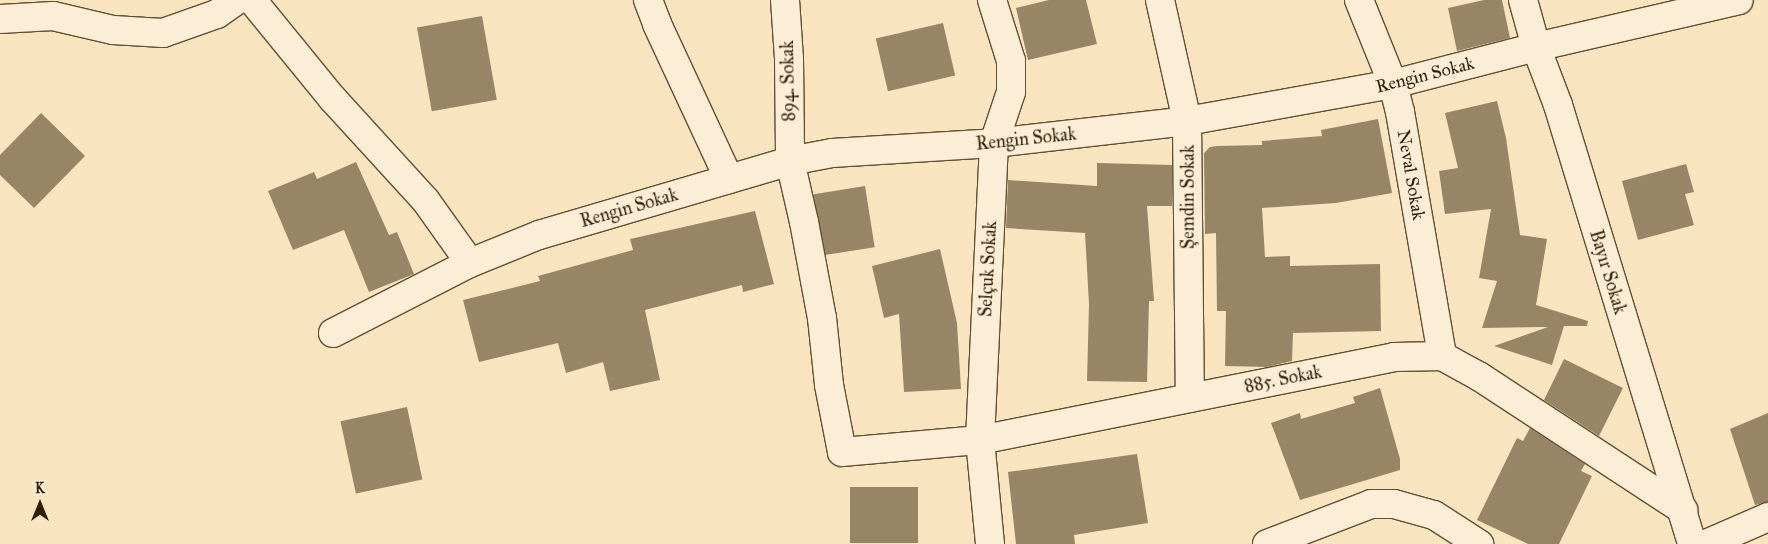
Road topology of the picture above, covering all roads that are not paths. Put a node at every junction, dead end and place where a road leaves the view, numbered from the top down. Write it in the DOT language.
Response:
graph roads {
  1 [pos="237,0"];
  2 [pos="252,0"];
  3 [pos="648,0"];
  4 [pos="785,0"];
  5 [pos="992,0"];
  6 [pos="1160,0"];
  7 [pos="1359,0"];
  8 [pos="1523,0"];
  9 [pos="1739,0"];
  10 [pos="0,19"];
  11 [pos="1536,47"];
  12 [pos="1393,84"];
  13 [pos="1187,121"];
  14 [pos="994,143"];
  15 [pos="790,161"];
  16 [pos="729,179"];
  17 [pos="470,263"];
  18 [pos="334,334"];
  19 [pos="1442,356"];
  20 [pos="1190,398"];
  21 [pos="980,440"];
  22 [pos="842,452"];
  23 [pos="1684,510"];
  24 [pos="1768,517"];
  25 [pos="990,544"];
  26 [pos="1267,544"];
  27 [pos="1479,544"];
  28 [pos="1692,544"];
  29 [pos="1706,544"];
  1 -- 10 [label="street"];
  2 -- 17 [label="street"];
  3 -- 16 [label="street"];
  4 -- 15 [label="street, 894. Sokak"];
  5 -- 14 [label="street, Selçuk Sokak"];
  6 -- 13 [label="street, Şemdin Sokak"];
  7 -- 12 [label="street, Neval Sokak"];
  8 -- 11 [label="street, Bayır Sokak"];
  9 -- 11 [label="street, Rengin Sokak"];
  11 -- 12 [label="street, Rengin Sokak"];
  11 -- 23 [label="street, Bayır Sokak"];
  12 -- 13 [label="street, Rengin Sokak"];
  12 -- 19 [label="street, Neval Sokak"];
  13 -- 14 [label="street, Rengin Sokak"];
  13 -- 20 [label="street, Şemdin Sokak"];
  14 -- 15 [label="street, Rengin Sokak"];
  14 -- 21 [label="street, Selçuk Sokak"];
  15 -- 16 [label="street, Rengin Sokak"];
  15 -- 22 [label="street, 894. Sokak"];
  16 -- 17 [label="street, Rengin Sokak"];
  17 -- 18 [label="street, Rengin Sokak"];
  19 -- 20 [label="street, 885. Sokak"];
  19 -- 23 [label="street"];
  20 -- 21 [label="street, 885. Sokak"];
  21 -- 22 [label="street, 885. Sokak"];
  21 -- 25 [label="street, Selçuk Sokak"];
  23 -- 28 [label="street, Bayır Sokak"];
  24 -- 29 [label="street"];
  26 -- 27 [label="street"];
}
